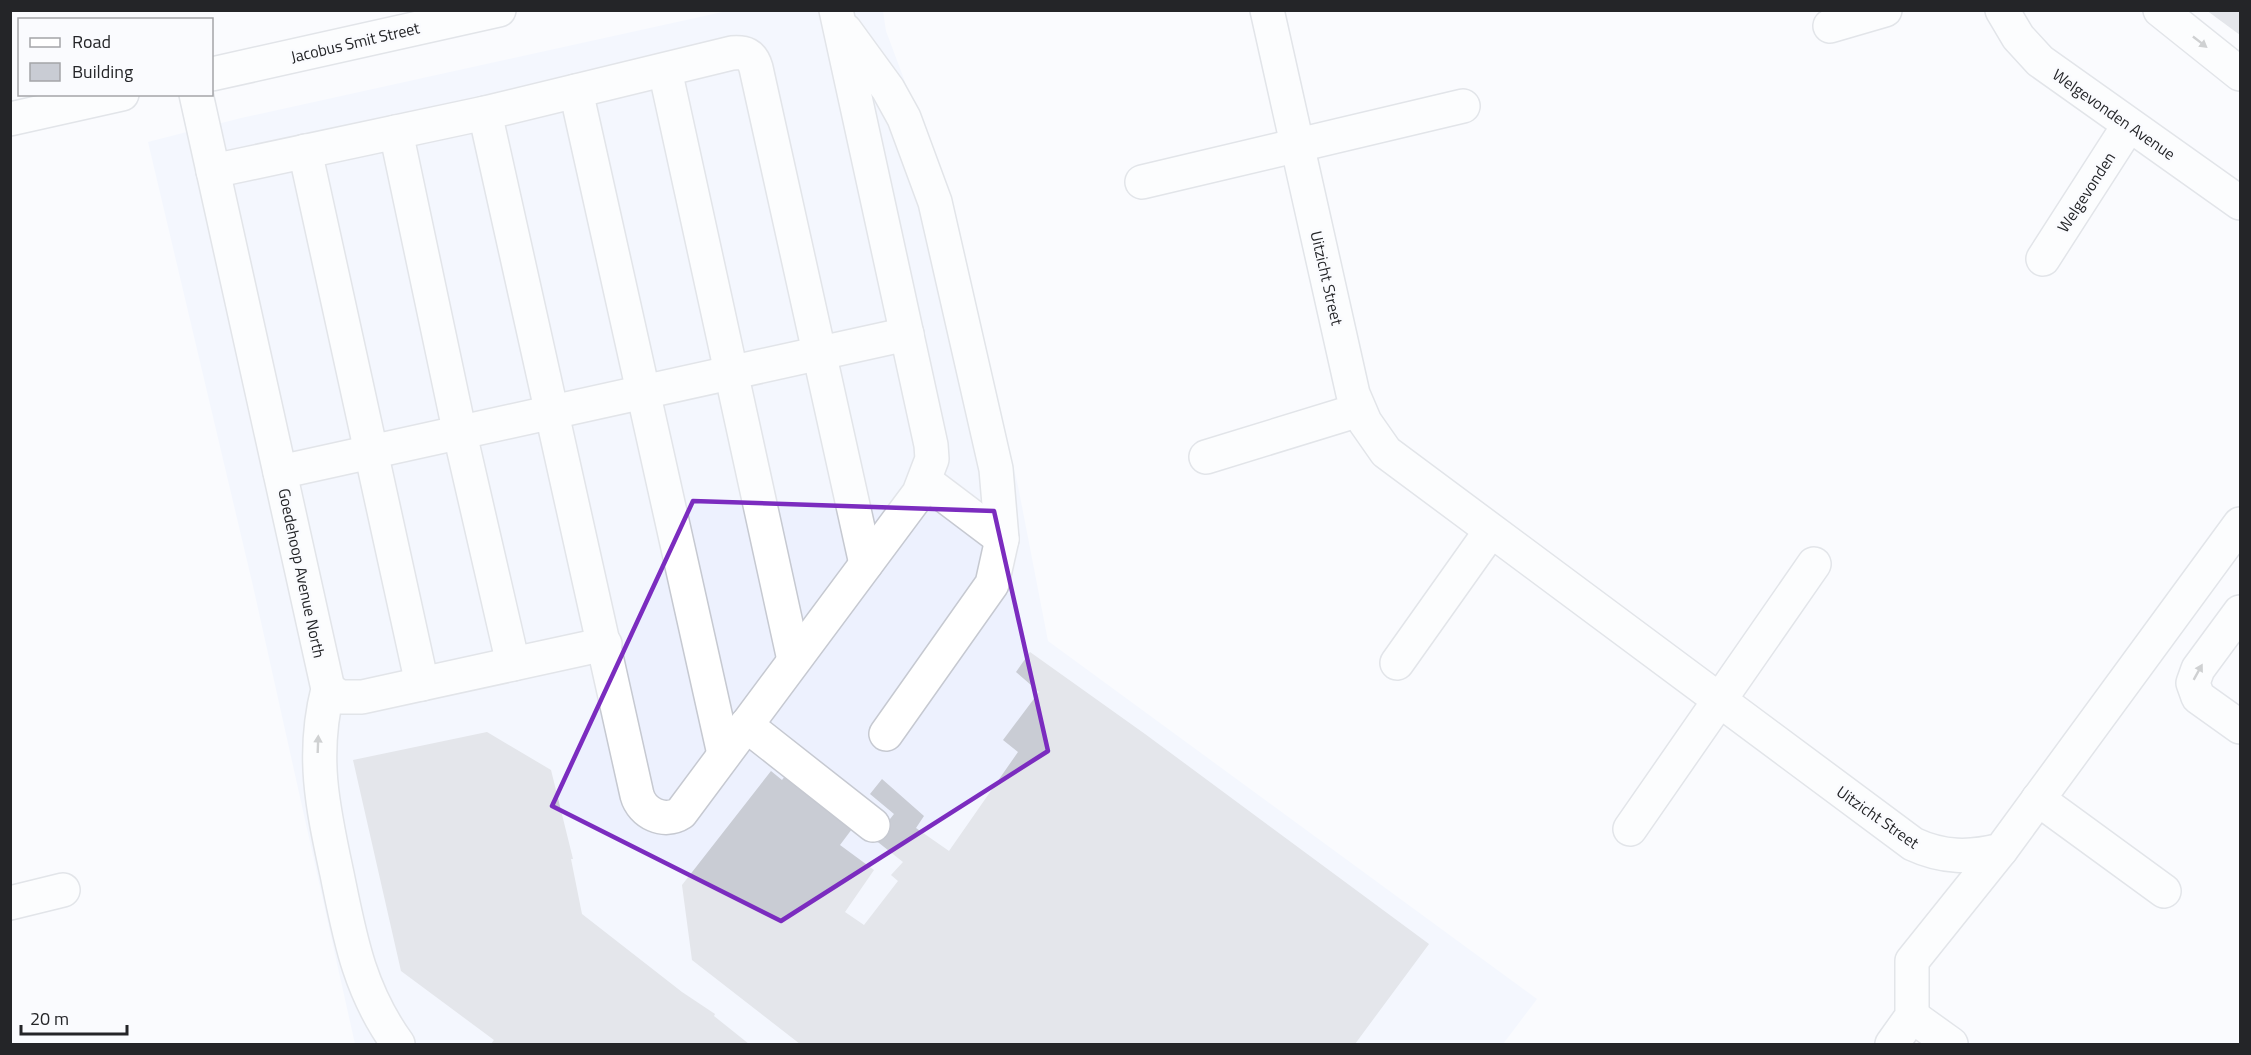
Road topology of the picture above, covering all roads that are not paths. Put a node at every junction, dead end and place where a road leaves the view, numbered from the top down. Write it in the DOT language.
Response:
graph roads {
  1 [pos="498,10"];
  2 [pos="1267,10"];
  3 [pos="1885,10"];
  4 [pos="2002,10"];
  5 [pos="2160,10"];
  6 [pos="837,15"];
  7 [pos="1830,26"];
  8 [pos="665,70"];
  9 [pos="2241,74"];
  10 [pos="213,75"];
  11 [pos="576,91"];
  12 [pos="113,96"];
  13 [pos="196,96"];
  14 [pos="1463,106"];
  15 [pos="485,113"];
  16 [pos="10,119"];
  17 [pos="2129,125"];
  18 [pos="396,132"];
  19 [pos="1298,146"];
  20 [pos="305,151"];
  21 [pos="213,171"];
  22 [pos="1142,182"];
  23 [pos="2241,203"];
  24 [pos="2043,259"];
  25 [pos="907,334"];
  26 [pos="819,354"];
  27 [pos="730,374"];
  28 [pos="642,394"];
  29 [pos="1359,410"];
  30 [pos="553,413"];
  31 [pos="460,434"];
  32 [pos="370,452"];
  33 [pos="1206,457"];
  34 [pos="280,472"];
  35 [pos="924,481"];
  36 [pos="2241,525"];
  37 [pos="1490,532"];
  38 [pos="1002,539"];
  39 [pos="866,564"];
  40 [pos="1814,564"];
  41 [pos="2241,612"];
  42 [pos="605,644"];
  43 [pos="794,660"];
  44 [pos="1397,663"];
  45 [pos="513,664"];
  46 [pos="422,684"];
  47 [pos="328,689"];
  48 [pos="1718,700"];
  49 [pos="746,726"];
  50 [pos="2241,726"];
  51 [pos="886,734"];
  52 [pos="724,754"];
  53 [pos="2038,799"];
  54 [pos="873,825"];
  55 [pos="1630,829"];
  56 [pos="2001,850"];
  57 [pos="63,890"];
  58 [pos="2164,891"];
  59 [pos="10,903"];
  60 [pos="1912,1016"];
  61 [pos="398,1044"];
  62 [pos="1893,1044"];
  63 [pos="1951,1044"];
  1 -- 10 [label="street, Jacobus Smit Street"];
  2 -- 19 [label="street, Uitzicht Street"];
  3 -- 7 [label="street"];
  4 -- 17 [label="street, Welgevonden Avenue"];
  5 -- 9 [label="street, one-way"];
  6 -- 25 [label="street"];
  6 -- 38 [label="street"];
  8 -- 11 [label="street"];
  8 -- 26 [label="street"];
  8 -- 27 [label="street"];
  11 -- 15 [label="street"];
  11 -- 28 [label="street"];
  12 -- 16 [label="street"];
  13 -- 21 [label="street, Goedehoop Avenue North"];
  14 -- 19 [label="street"];
  15 -- 18 [label="street"];
  15 -- 30 [label="street"];
  17 -- 23 [label="street, Welgevonden Avenue"];
  17 -- 24 [label="street, Welgevonden"];
  18 -- 20 [label="street"];
  18 -- 31 [label="street"];
  19 -- 22 [label="street"];
  19 -- 29 [label="street, Uitzicht Street"];
  20 -- 21 [label="street"];
  20 -- 32 [label="street"];
  21 -- 34 [label="street, Goedehoop Avenue North"];
  25 -- 26 [label="street"];
  25 -- 35 [label="street"];
  26 -- 27 [label="street"];
  26 -- 39 [label="street"];
  27 -- 28 [label="street"];
  27 -- 43 [label="street"];
  28 -- 30 [label="street"];
  28 -- 52 [label="street"];
  29 -- 33 [label="street"];
  29 -- 37 [label="street, Uitzicht Street"];
  30 -- 31 [label="street"];
  30 -- 42 [label="street"];
  31 -- 32 [label="street"];
  31 -- 45 [label="street"];
  32 -- 34 [label="street"];
  32 -- 46 [label="street"];
  34 -- 47 [label="street, Goedehoop Avenue North"];
  35 -- 38 [label="street"];
  35 -- 39 [label="street"];
  36 -- 53 [label="street"];
  37 -- 44 [label="street"];
  37 -- 48 [label="street, Uitzicht Street"];
  38 -- 51 [label="street"];
  39 -- 43 [label="street"];
  40 -- 48 [label="street"];
  50 -- 41 [label="street, one-way"];
  42 -- 45 [label="street"];
  42 -- 52 [label="street"];
  43 -- 49 [label="street"];
  45 -- 46 [label="street"];
  46 -- 47 [label="street"];
  61 -- 47 [label="street, Goedehoop Avenue North, one-way"];
  48 -- 55 [label="street"];
  48 -- 56 [label="street, Uitzicht Street"];
  49 -- 52 [label="street"];
  49 -- 54 [label="street"];
  53 -- 56 [label="street"];
  53 -- 58 [label="street"];
  56 -- 60 [label="street"];
  57 -- 59 [label="street"];
  60 -- 62 [label="street"];
  60 -- 63 [label="street"];
}
